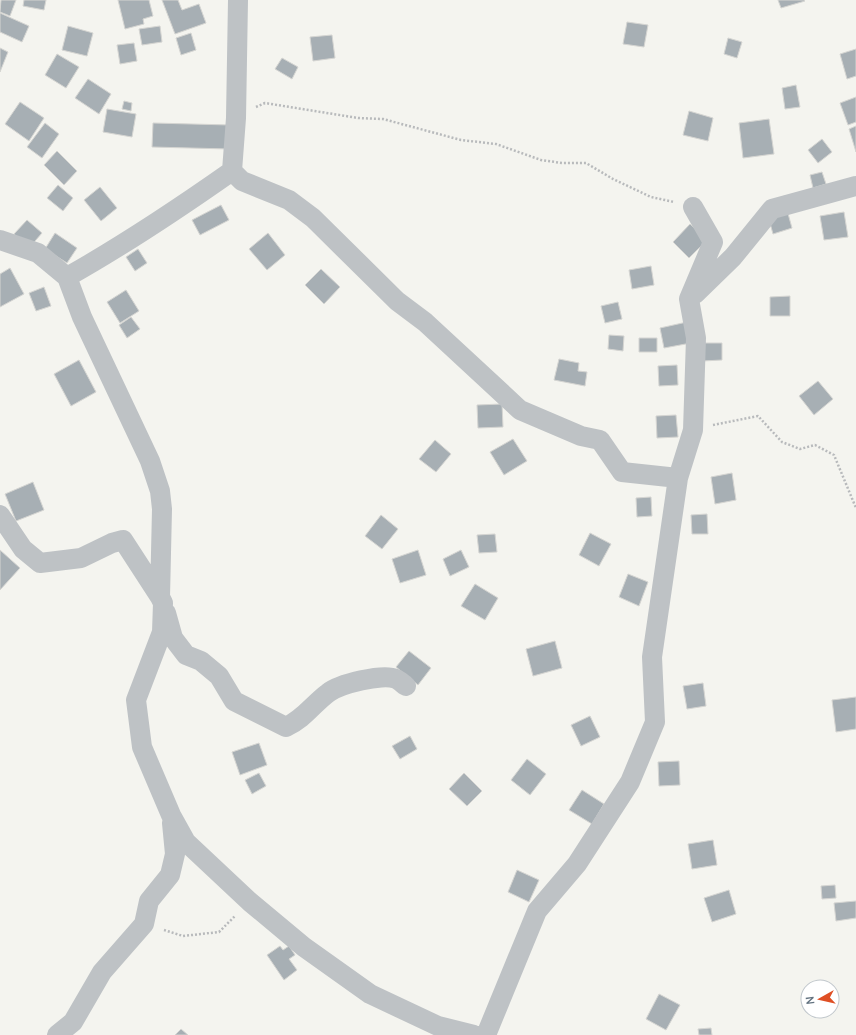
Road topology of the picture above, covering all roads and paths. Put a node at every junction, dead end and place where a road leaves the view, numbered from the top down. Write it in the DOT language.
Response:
graph roads {
  1 [pos="238,0"];
  2 [pos="236,118"];
  3 [pos="232,171"];
  4 [pos="856,186"];
  5 [pos="693,207"];
  6 [pos="0,240"];
  7 [pos="67,277"];
  8 [pos="689,299"];
  9 [pos="693,430"];
  10 [pos="678,478"];
  11 [pos="856,508"];
  12 [pos="0,515"];
  13 [pos="161,600"];
  14 [pos="406,686"];
  15 [pos="171,815"];
  16 [pos="250,902"];
  17 [pos="144,924"];
  18 [pos="57,1035"];
  19 [pos="474,1035"];
  20 [pos="486,1035"];
  1 -- 2 [label="street"];
  2 -- 3 [label="street"];
  2 -- 5 [label="path"];
  3 -- 7 [label="street"];
  3 -- 10 [label="street"];
  4 -- 8 [label="street"];
  5 -- 8 [label="street"];
  6 -- 7 [label="street"];
  7 -- 13 [label="street"];
  8 -- 9 [label="street"];
  9 -- 10 [label="street"];
  9 -- 11 [label="path"];
  10 -- 20 [label="street"];
  12 -- 13 [label="street"];
  13 -- 14 [label="street"];
  13 -- 15 [label="street"];
  15 -- 16 [label="street"];
  15 -- 17 [label="street"];
  16 -- 17 [label="path"];
  16 -- 19 [label="street"];
  17 -- 18 [label="street"];
}
